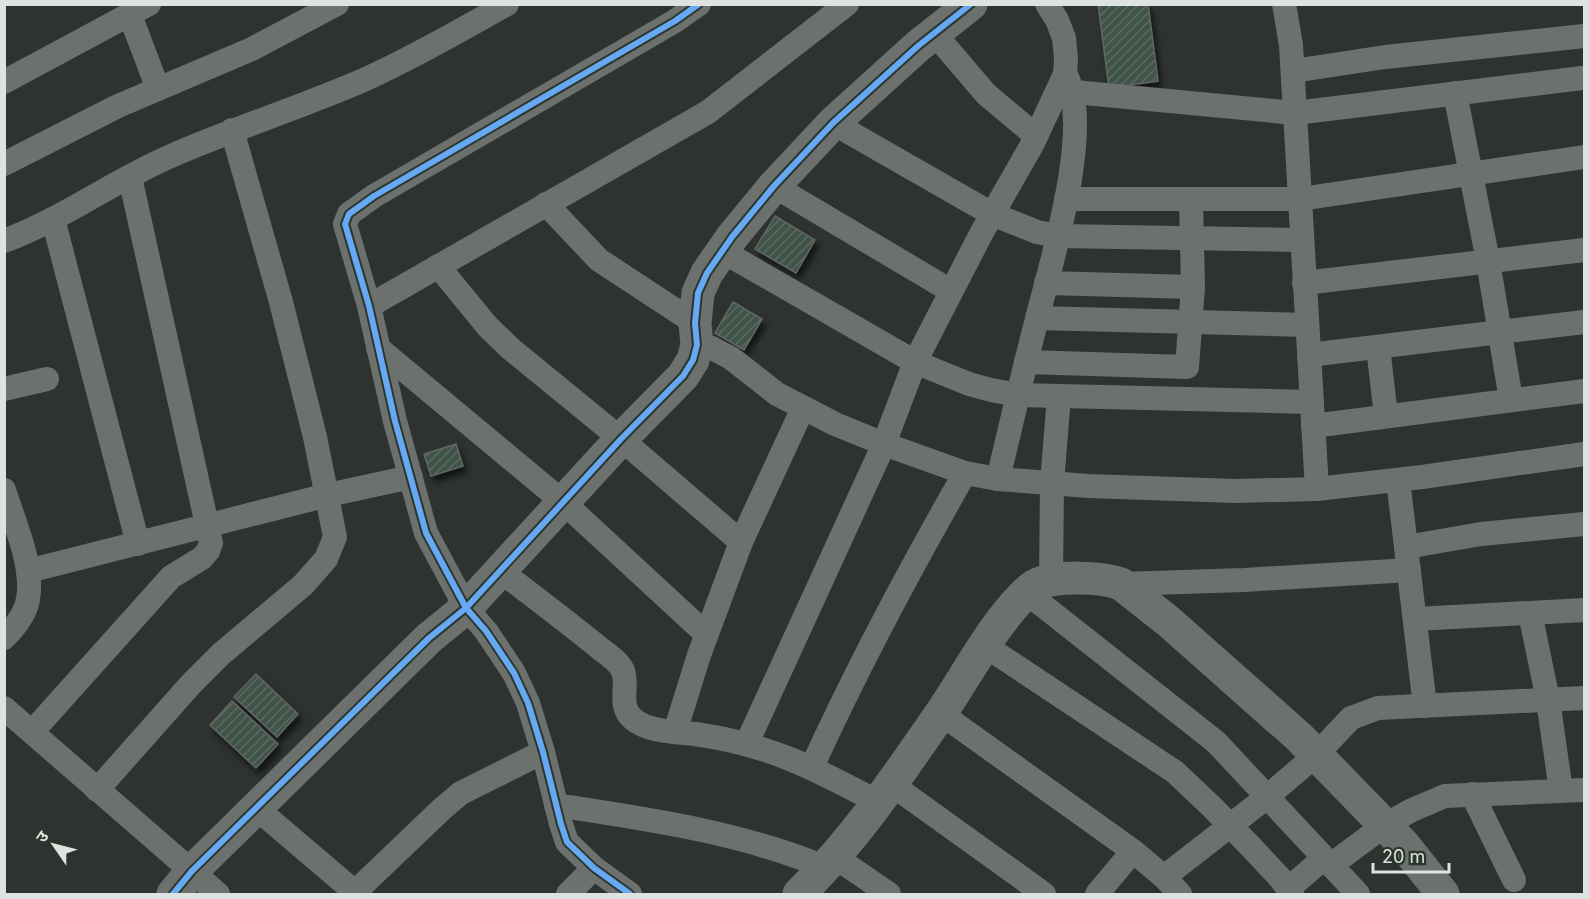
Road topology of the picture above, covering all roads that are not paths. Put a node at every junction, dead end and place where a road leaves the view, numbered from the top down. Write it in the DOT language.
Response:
graph roads {
  1 [pos="338,4"];
  2 [pos="507,4"];
  3 [pos="699,4"];
  4 [pos="848,4"];
  5 [pos="971,4"];
  6 [pos="1047,4"];
  7 [pos="1284,4"];
  8 [pos="139,10"];
  9 [pos="934,33"];
  10 [pos="1584,36"];
  11 [pos="1293,70"];
  12 [pos="1581,78"];
  13 [pos="4,82"];
  14 [pos="1069,83"];
  15 [pos="158,89"];
  16 [pos="1455,93"];
  17 [pos="1295,113"];
  18 [pos="833,123"];
  19 [pos="232,130"];
  20 [pos="1036,136"];
  21 [pos="1584,157"];
  22 [pos="4,164"];
  23 [pos="1471,174"];
  24 [pos="129,177"];
  25 [pos="774,186"];
  26 [pos="1066,199"];
  27 [pos="1191,199"];
  28 [pos="1300,199"];
  29 [pos="546,204"];
  30 [pos="992,214"];
  31 [pos="53,219"];
  32 [pos="1057,236"];
  33 [pos="1193,238"];
  34 [pos="1302,240"];
  35 [pos="4,241"];
  36 [pos="1584,250"];
  37 [pos="722,251"];
  38 [pos="1488,261"];
  39 [pos="438,266"];
  40 [pos="1046,283"];
  41 [pos="1304,283"];
  42 [pos="1193,286"];
  43 [pos="951,291"];
  44 [pos="369,306"];
  45 [pos="1037,318"];
  46 [pos="1191,322"];
  47 [pos="1584,322"];
  48 [pos="1307,325"];
  49 [pos="1500,332"];
  50 [pos="696,334"];
  51 [pos="1378,347"];
  52 [pos="378,348"];
  53 [pos="1309,355"];
  54 [pos="915,362"];
  55 [pos="1026,362"];
  56 [pos="47,379"];
  57 [pos="4,389"];
  58 [pos="1584,391"];
  59 [pos="1018,395"];
  60 [pos="1059,396"];
  61 [pos="1511,400"];
  62 [pos="1312,402"];
  63 [pos="803,408"];
  64 [pos="1386,416"];
  65 [pos="1313,426"];
  66 [pos="621,439"];
  67 [pos="884,444"];
  68 [pos="1584,454"];
  69 [pos="965,472"];
  70 [pos="411,477"];
  71 [pos="998,478"];
  72 [pos="1398,480"];
  73 [pos="1052,483"];
  74 [pos="1317,489"];
  75 [pos="4,490"];
  76 [pos="327,495"];
  77 [pos="563,502"];
  78 [pos="1584,524"];
  79 [pos="206,526"];
  80 [pos="741,542"];
  81 [pos="138,544"];
  82 [pos="1407,558"];
  83 [pos="499,570"];
  84 [pos="28,572"];
  85 [pos="1121,584"];
  86 [pos="1039,587"];
  87 [pos="466,608"];
  88 [pos="1584,610"];
  89 [pos="1530,613"];
  90 [pos="1415,619"];
  91 [pos="706,634"];
  92 [pos="4,638"];
  93 [pos="984,645"];
  94 [pos="1584,698"];
  95 [pos="1548,700"];
  96 [pos="1425,706"];
  97 [pos="4,708"];
  98 [pos="940,713"];
  99 [pos="32,732"];
  100 [pos="675,732"];
  101 [pos="747,743"];
  102 [pos="543,752"];
  103 [pos="1316,755"];
  104 [pos="812,767"];
  105 [pos="97,790"];
  106 [pos="1573,791"];
  107 [pos="884,793"];
  108 [pos="1472,794"];
  109 [pos="1267,797"];
  110 [pos="556,806"];
  111 [pos="256,808"];
  112 [pos="1385,825"];
  113 [pos="1231,826"];
  114 [pos="1133,851"];
  115 [pos="1327,861"];
  116 [pos="831,862"];
  117 [pos="594,868"];
  118 [pos="1514,880"];
  119 [pos="182,882"];
  120 [pos="1172,886"];
  121 [pos="1290,892"];
  122 [pos="218,894"];
  123 [pos="356,894"];
  124 [pos="568,894"];
  125 [pos="630,894"];
  126 [pos="799,894"];
  127 [pos="889,894"];
  128 [pos="1044,894"];
  129 [pos="1097,894"];
  130 [pos="1358,894"];
  131 [pos="1443,894"];
  1 -- 15 [label="street"];
  2 -- 19 [label="street"];
  3 -- 44 [label="street"];
  4 -- 29 [label="street"];
  5 -- 9 [label="street"];
  6 -- 14 [label="street"];
  7 -- 11 [label="street"];
  8 -- 13 [label="street"];
  8 -- 15 [label="street"];
  9 -- 18 [label="street"];
  9 -- 20 [label="street"];
  10 -- 11 [label="street"];
  11 -- 17 [label="street"];
  12 -- 16 [label="street"];
  14 -- 17 [label="street"];
  14 -- 20 [label="street"];
  14 -- 26 [label="street"];
  15 -- 22 [label="street"];
  16 -- 17 [label="street"];
  16 -- 23 [label="street"];
  17 -- 28 [label="street"];
  18 -- 25 [label="street"];
  18 -- 30 [label="street"];
  19 -- 24 [label="street"];
  19 -- 76 [label="street"];
  20 -- 30 [label="street"];
  21 -- 23 [label="street"];
  23 -- 28 [label="street"];
  23 -- 38 [label="street"];
  24 -- 31 [label="street"];
  24 -- 79 [label="street"];
  25 -- 37 [label="street"];
  25 -- 43 [label="street"];
  26 -- 27 [label="street"];
  26 -- 32 [label="street"];
  27 -- 28 [label="street"];
  27 -- 33 [label="street"];
  28 -- 34 [label="street"];
  29 -- 39 [label="street"];
  29 -- 50 [label="street"];
  30 -- 32 [label="street"];
  30 -- 43 [label="street"];
  31 -- 35 [label="street"];
  31 -- 81 [label="street"];
  32 -- 33 [label="street"];
  32 -- 40 [label="street"];
  33 -- 34 [label="street"];
  33 -- 42 [label="street"];
  34 -- 41 [label="street"];
  36 -- 38 [label="street"];
  37 -- 50 [label="street"];
  37 -- 54 [label="street"];
  38 -- 41 [label="street"];
  38 -- 49 [label="street"];
  39 -- 44 [label="street"];
  39 -- 66 [label="street"];
  40 -- 42 [label="street"];
  40 -- 45 [label="street"];
  41 -- 48 [label="street"];
  42 -- 46 [label="street"];
  43 -- 54 [label="street"];
  44 -- 52 [label="street"];
  45 -- 46 [label="street"];
  45 -- 55 [label="street"];
  46 -- 48 [label="street"];
  46 -- 55 [label="street"];
  47 -- 49 [label="street"];
  48 -- 53 [label="street"];
  49 -- 51 [label="street"];
  49 -- 61 [label="street"];
  50 -- 63 [label="street"];
  50 -- 66 [label="street"];
  51 -- 53 [label="street"];
  51 -- 64 [label="street"];
  52 -- 70 [label="street"];
  52 -- 77 [label="street"];
  53 -- 62 [label="street"];
  54 -- 59 [label="street"];
  54 -- 67 [label="street"];
  55 -- 59 [label="street"];
  56 -- 57 [label="street"];
  58 -- 61 [label="street"];
  59 -- 60 [label="street"];
  59 -- 71 [label="street"];
  60 -- 62 [label="street"];
  60 -- 73 [label="street"];
  61 -- 64 [label="street"];
  62 -- 65 [label="street"];
  63 -- 67 [label="street"];
  63 -- 80 [label="street"];
  64 -- 65 [label="street"];
  65 -- 74 [label="street"];
  66 -- 77 [label="street"];
  66 -- 80 [label="street"];
  67 -- 69 [label="street"];
  67 -- 101 [label="street"];
  68 -- 72 [label="street"];
  69 -- 71 [label="street"];
  69 -- 104 [label="street"];
  70 -- 76 [label="street"];
  70 -- 87 [label="street"];
  71 -- 73 [label="street"];
  72 -- 74 [label="street"];
  72 -- 82 [label="street"];
  73 -- 74 [label="street"];
  73 -- 86 [label="street"];
  75 -- 84 [label="street"];
  76 -- 79 [label="street"];
  76 -- 105 [label="street"];
  77 -- 83 [label="street"];
  77 -- 91 [label="street"];
  78 -- 82 [label="street"];
  79 -- 81 [label="street"];
  79 -- 99 [label="street"];
  80 -- 91 [label="street"];
  81 -- 84 [label="street"];
  82 -- 85 [label="street"];
  82 -- 90 [label="street"];
  83 -- 87 [label="street"];
  83 -- 100 [label="street"];
  84 -- 92 [label="street"];
  85 -- 86 [label="street"];
  85 -- 103 [label="street"];
  86 -- 93 [label="street"];
  86 -- 109 [label="street"];
  87 -- 102 [label="street"];
  87 -- 111 [label="street"];
  88 -- 89 [label="street"];
  89 -- 90 [label="street"];
  89 -- 95 [label="street"];
  90 -- 96 [label="street"];
  91 -- 100 [label="street"];
  93 -- 98 [label="street"];
  93 -- 113 [label="street"];
  94 -- 95 [label="street"];
  95 -- 96 [label="street"];
  95 -- 106 [label="street"];
  96 -- 103 [label="street"];
  97 -- 99 [label="street"];
  98 -- 107 [label="street"];
  98 -- 114 [label="street"];
  99 -- 105 [label="street"];
  100 -- 101 [label="street"];
  101 -- 104 [label="street"];
  102 -- 110 [label="street"];
  102 -- 123 [label="street"];
  103 -- 109 [label="street"];
  103 -- 112 [label="street"];
  104 -- 107 [label="street"];
  105 -- 119 [label="street"];
  106 -- 108 [label="street"];
  107 -- 116 [label="street"];
  107 -- 128 [label="street"];
  108 -- 112 [label="street"];
  108 -- 118 [label="street"];
  109 -- 113 [label="street"];
  109 -- 115 [label="street"];
  110 -- 116 [label="street"];
  110 -- 117 [label="street"];
  111 -- 119 [label="street"];
  111 -- 123 [label="street"];
  112 -- 115 [label="street"];
  112 -- 131 [label="street"];
  113 -- 120 [label="street"];
  113 -- 121 [label="street"];
  114 -- 120 [label="street"];
  114 -- 129 [label="street"];
  115 -- 121 [label="street"];
  115 -- 130 [label="street"];
  116 -- 126 [label="street"];
  116 -- 127 [label="street"];
  117 -- 124 [label="street"];
  117 -- 125 [label="street"];
  119 -- 122 [label="street"];
}
